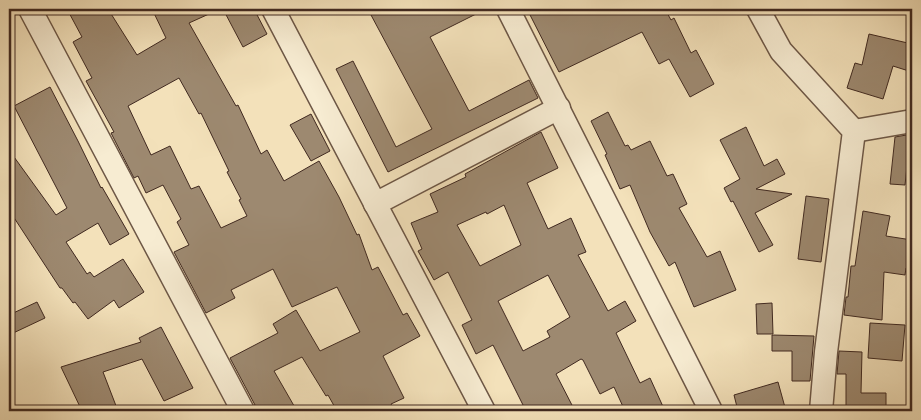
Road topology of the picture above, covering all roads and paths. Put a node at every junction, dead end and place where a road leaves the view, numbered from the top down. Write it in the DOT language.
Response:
graph roads {
  1 [pos="30,9"];
  2 [pos="273,9"];
  3 [pos="508,9"];
  4 [pos="758,9"];
  5 [pos="559,108"];
  6 [pos="912,121"];
  7 [pos="854,131"];
  8 [pos="375,204"];
  9 [pos="243,411"];
  10 [pos="484,411"];
  11 [pos="711,411"];
  12 [pos="821,411"];
  1 -- 9 [label="street"];
  2 -- 8 [label="street"];
  3 -- 5 [label="street"];
  4 -- 7 [label="street"];
  5 -- 8 [label="street"];
  5 -- 11 [label="street"];
  6 -- 7 [label="street"];
  7 -- 12 [label="street"];
  8 -- 10 [label="street"];
}
